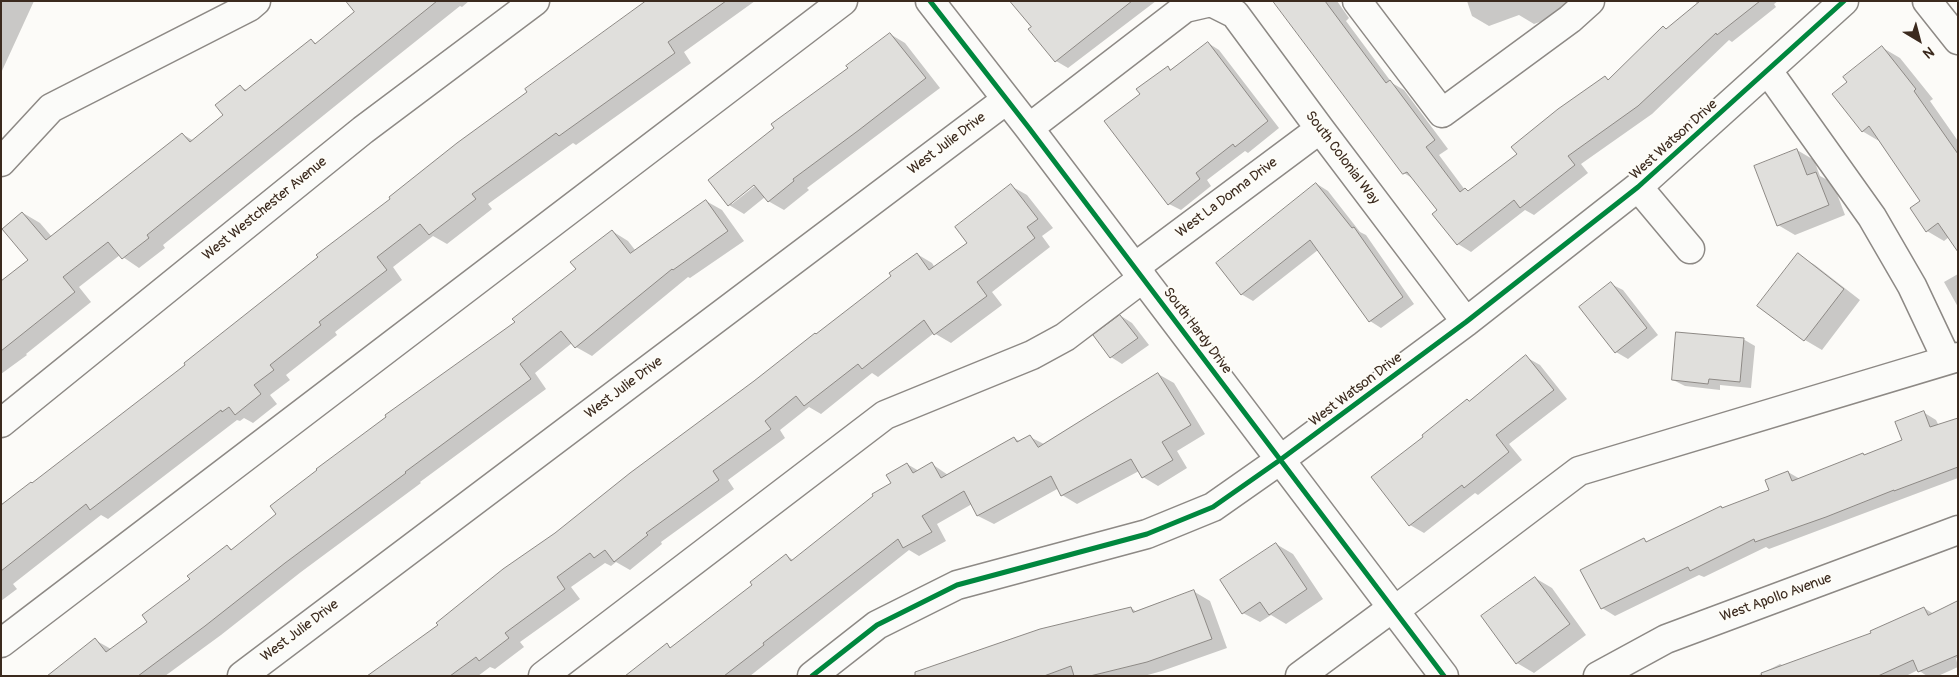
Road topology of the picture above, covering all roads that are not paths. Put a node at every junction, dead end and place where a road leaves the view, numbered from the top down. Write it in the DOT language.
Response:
graph roads {
  1 [pos="256,1"];
  2 [pos="535,1"];
  3 [pos="843,1"];
  4 [pos="930,1"];
  5 [pos="1358,1"];
  6 [pos="1590,1"];
  7 [pos="1844,1"];
  8 [pos="1927,1"];
  9 [pos="1211,2"];
  10 [pos="1958,40"];
  11 [pos="1768,71"];
  12 [pos="1006,100"];
  13 [pos="1029,128"];
  14 [pos="1320,129"];
  15 [pos="1,162"];
  16 [pos="1638,187"];
  17 [pos="1690,249"];
  18 [pos="1139,273"];
  19 [pos="1466,322"];
  20 [pos="1952,358"];
  21 [pos="1,423"];
  22 [pos="1280,460"];
  23 [pos="1958,530"];
  24 [pos="1393,609"];
  25 [pos="1,643"];
  26 [pos="242,676"];
  27 [pos="543,676"];
  28 [pos="812,676"];
  29 [pos="1300,676"];
  30 [pos="1444,676"];
  31 [pos="1598,676"];
  1 -- 15 [label="street"];
  2 -- 21 [label="street, West Westchester Avenue"];
  3 -- 25 [label="street"];
  4 -- 12 [label="street, South Hardy Drive"];
  5 -- 6 [label="street"];
  7 -- 11 [label="street, West Watson Drive"];
  8 -- 10 [label="street"];
  9 -- 13 [label="street"];
  9 -- 14 [label="street, South Colonial Way"];
  11 -- 16 [label="street, West Watson Drive"];
  11 -- 20 [label="street"];
  12 -- 13 [label="street, South Hardy Drive"];
  12 -- 26 [label="street, West Julie Drive"];
  13 -- 18 [label="street, South Hardy Drive"];
  14 -- 18 [label="street, West La Donna Drive"];
  14 -- 19 [label="street, South Colonial Way"];
  16 -- 17 [label="street, West Watson Drive"];
  16 -- 19 [label="street, West Watson Drive"];
  18 -- 22 [label="street, South Hardy Drive"];
  18 -- 27 [label="street, West La Donna Drive"];
  19 -- 22 [label="street, West Watson Drive"];
  20 -- 24 [label="street"];
  22 -- 24 [label="street, South Hardy Drive"];
  22 -- 28 [label="street, West Watson Drive"];
  23 -- 31 [label="street, West Apollo Avenue"];
  24 -- 29 [label="street"];
  24 -- 30 [label="street, South Hardy Drive"];
}
